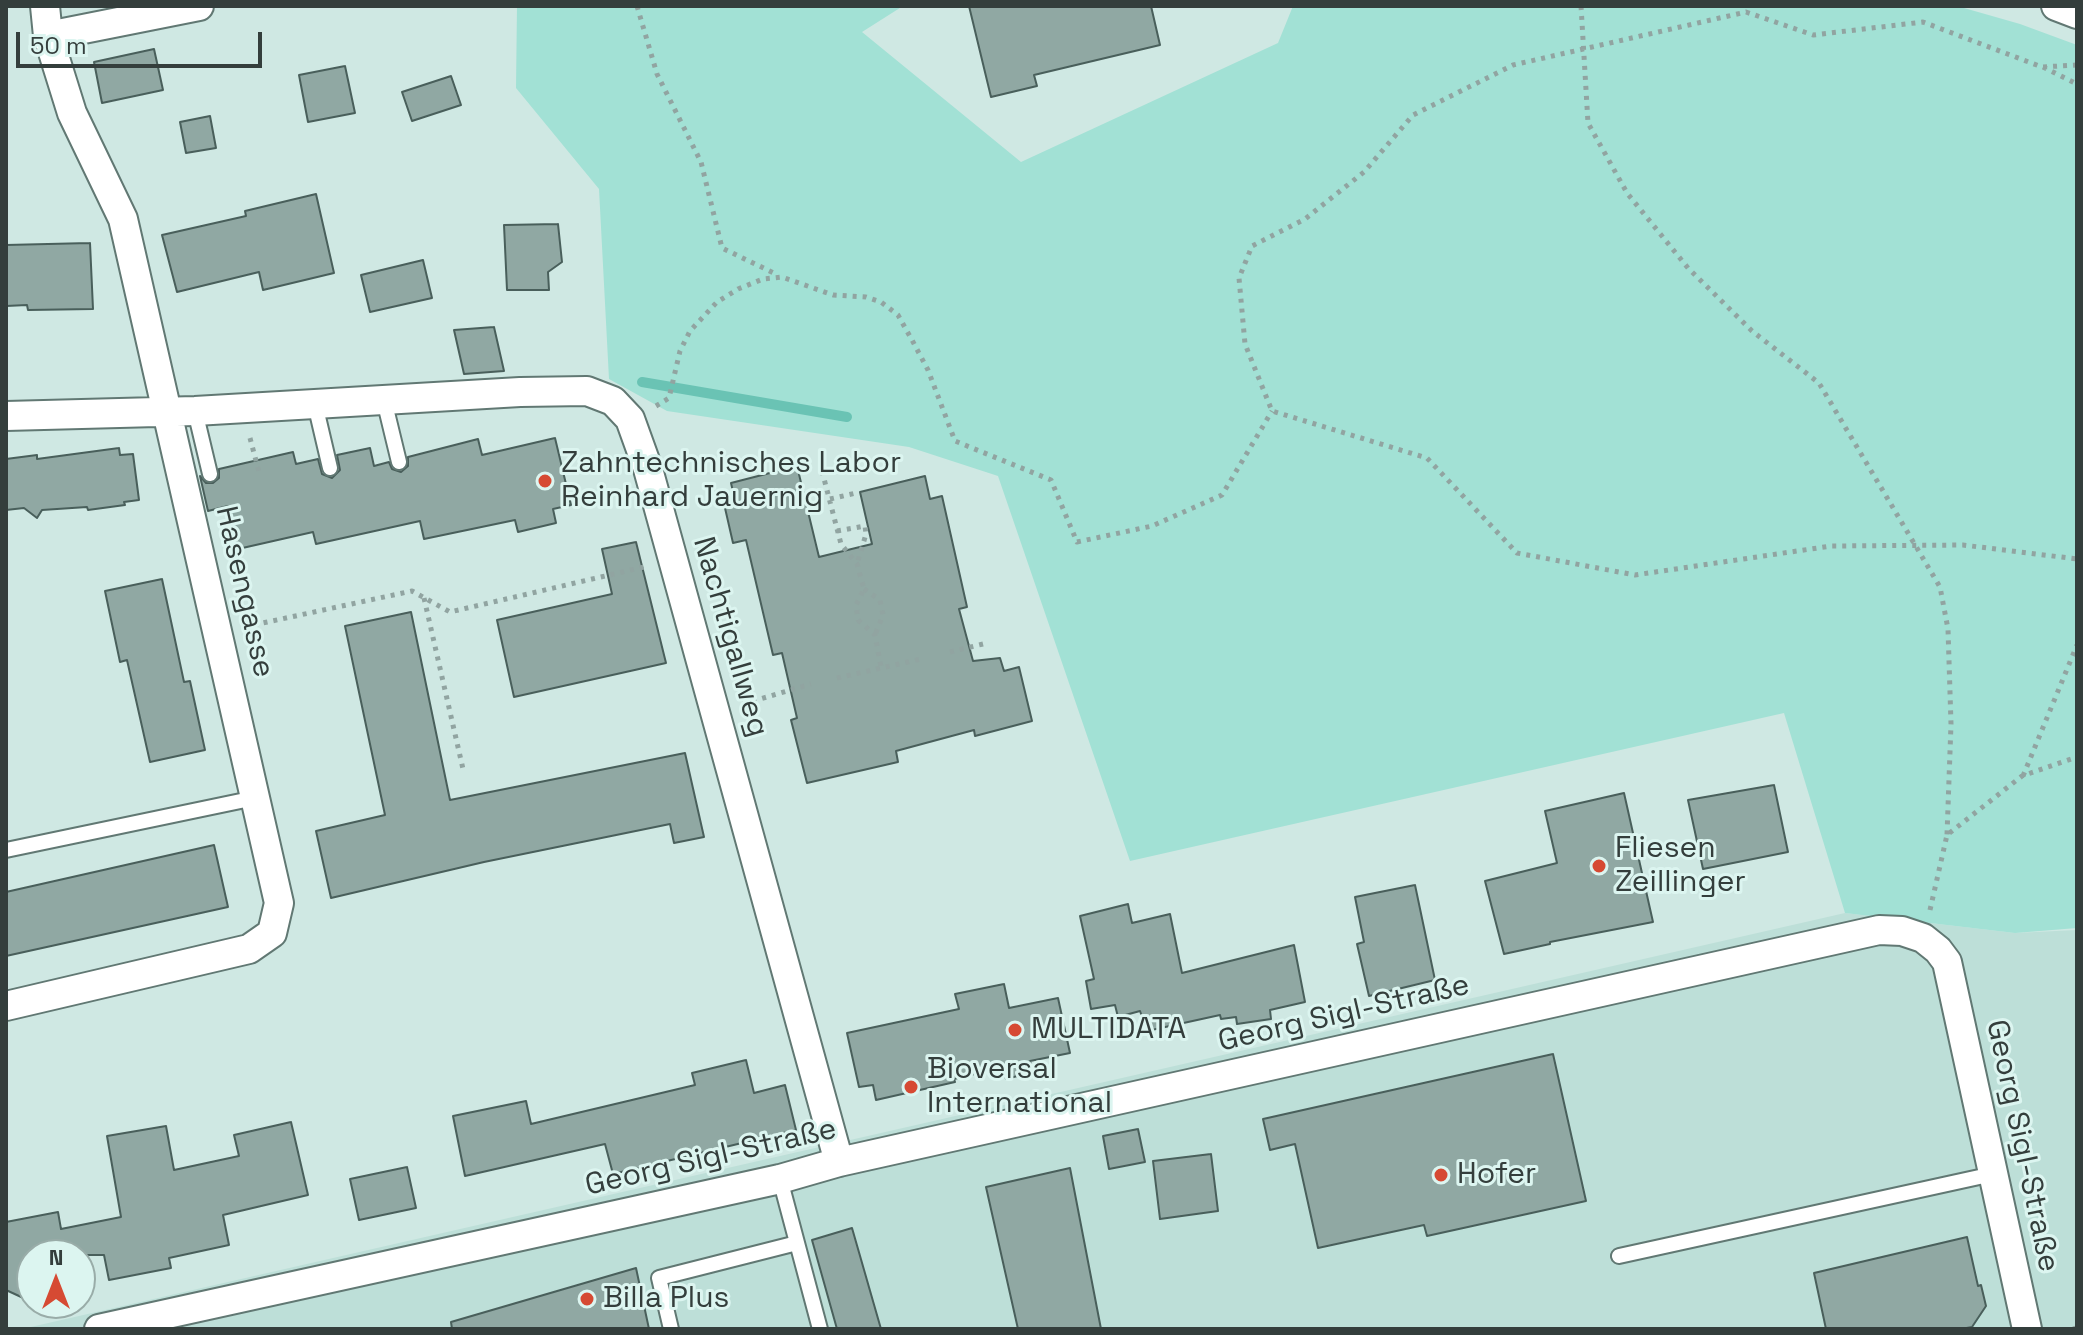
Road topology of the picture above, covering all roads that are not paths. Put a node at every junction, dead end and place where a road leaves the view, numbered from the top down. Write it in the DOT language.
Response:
graph roads {
  1 [pos="45,6"];
  2 [pos="199,6"];
  3 [pos="2056,6"];
  4 [pos="2077,14"];
  5 [pos="48,36"];
  6 [pos="384,400"];
  7 [pos="315,404"];
  8 [pos="182,412"];
  9 [pos="6,416"];
  10 [pos="399,462"];
  11 [pos="330,468"];
  12 [pos="210,474"];
  13 [pos="255,798"];
  14 [pos="6,850"];
  15 [pos="6,1006"];
  16 [pos="839,1162"];
  17 [pos="1993,1174"];
  18 [pos="780,1179"];
  19 [pos="797,1243"];
  20 [pos="1619,1256"];
  21 [pos="99,1329"];
  22 [pos="671,1329"];
  23 [pos="820,1329"];
  24 [pos="2027,1329"];
  1 -- 5 [label="street, Hasengasse"];
  2 -- 5 [label="street"];
  3 -- 4 [label="street"];
  5 -- 8 [label="street, Hasengasse"];
  6 -- 7 [label="street, Nachtigallweg"];
  6 -- 10 [label="lane"];
  6 -- 16 [label="street, Nachtigallweg"];
  7 -- 8 [label="street, Nachtigallweg"];
  7 -- 11 [label="lane"];
  8 -- 9 [label="street, Nachtigallweg"];
  8 -- 12 [label="lane"];
  8 -- 13 [label="street, Hasengasse"];
  13 -- 14 [label="lane"];
  13 -- 15 [label="street, Hasengasse"];
  16 -- 17 [label="street, Georg Sigl-Straße"];
  16 -- 18 [label="street, Georg Sigl-Straße"];
  17 -- 20 [label="lane"];
  17 -- 24 [label="street, Georg Sigl-Straße"];
  18 -- 19 [label="lane"];
  18 -- 21 [label="street, Georg Sigl-Straße"];
  19 -- 22 [label="lane"];
  19 -- 23 [label="lane"];
}
